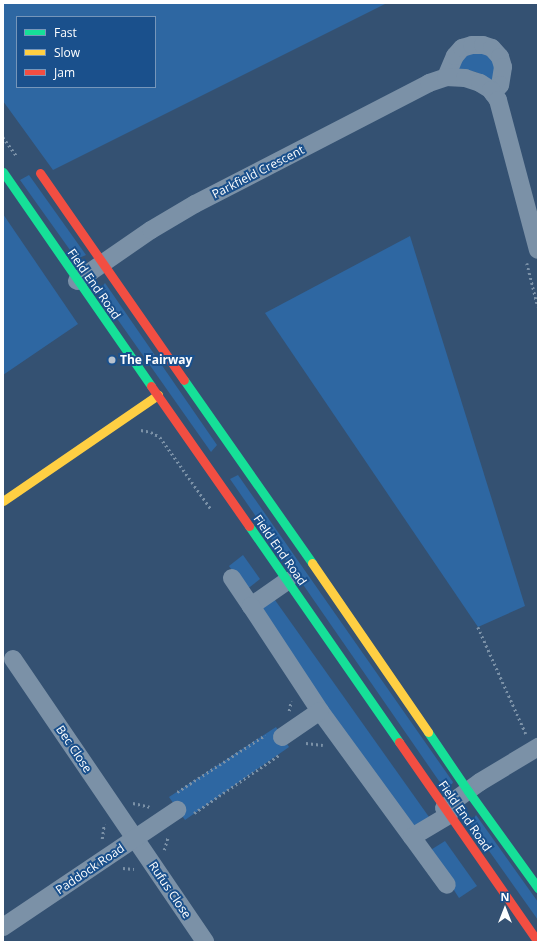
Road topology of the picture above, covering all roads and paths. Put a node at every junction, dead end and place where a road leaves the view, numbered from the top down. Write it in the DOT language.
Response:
graph roads {
  1 [pos="446,77"];
  2 [pos="494,93"];
  3 [pos="3,172"];
  4 [pos="40,173"];
  5 [pos="531,253"];
  6 [pos="103,262"];
  7 [pos="77,281"];
  8 [pos="538,307"];
  9 [pos="158,395"];
  10 [pos="3,501"];
  11 [pos="232,578"];
  12 [pos="287,581"];
  13 [pos="251,606"];
  14 [pos="478,627"];
  15 [pos="13,659"];
  16 [pos="320,711"];
  17 [pos="278,740"];
  18 [pos="300,742"];
  19 [pos="328,746"];
  20 [pos="535,748"];
  21 [pos="468,791"];
  22 [pos="182,806"];
  23 [pos="447,811"];
  24 [pos="412,837"];
  25 [pos="134,838"];
  26 [pos="447,885"];
  27 [pos="538,888"];
  28 [pos="3,927"];
  29 [pos="205,942"];
  30 [pos="538,942"];
  1 -- 2 [label="street, Parkfield Crescent"];
  1 -- 2 [label="street"];
  1 -- 6 [label="street, Parkfield Crescent"];
  2 -- 5 [label="street"];
  3 -- 7 [label="street, Field End Road"];
  4 -- 6 [label="street"];
  5 -- 8 [label="path"];
  6 -- 7 [label="street, Parkfield Crescent"];
  6 -- 21 [label="street"];
  7 -- 9 [label="street, Field End Road"];
  9 -- 10 [label="street"];
  9 -- 12 [label="street, Field End Road"];
  11 -- 13 [label="street"];
  12 -- 13 [label="street"];
  12 -- 23 [label="street, Field End Road"];
  13 -- 16 [label="street"];
  14 -- 20 [label="path"];
  15 -- 25 [label="street, Bec Close"];
  16 -- 17 [label="street"];
  16 -- 24 [label="street"];
  17 -- 22 [label="path"];
  17 -- 22 [label="path"];
  18 -- 19 [label="path"];
  20 -- 21 [label="street"];
  21 -- 23 [label="street"];
  21 -- 27 [label="street"];
  22 -- 25 [label="street, Paddock Road"];
  23 -- 24 [label="street"];
  23 -- 30 [label="street, Field End Road"];
  24 -- 26 [label="street"];
  25 -- 28 [label="street, Paddock Road"];
  25 -- 29 [label="street, Rufus Close"];
}
